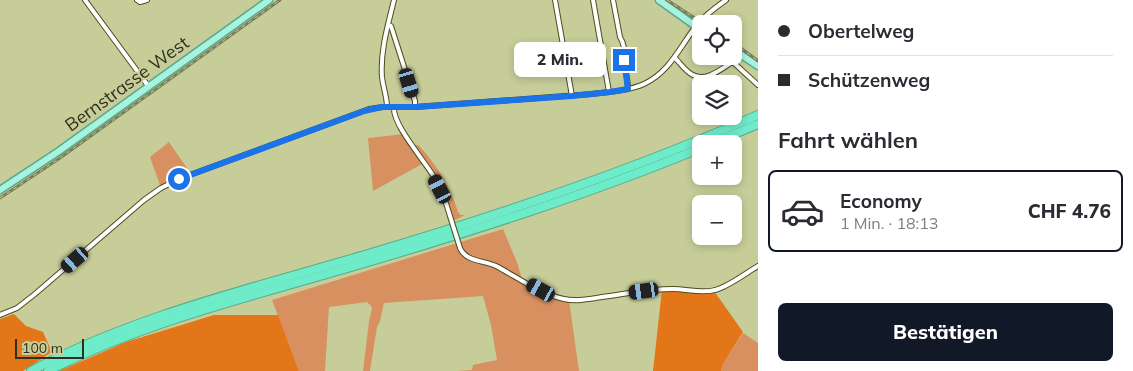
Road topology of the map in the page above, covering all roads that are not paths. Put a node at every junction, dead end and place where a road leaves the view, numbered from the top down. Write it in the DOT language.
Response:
graph roads {
  1 [pos="85,0"];
  2 [pos="137,0"];
  3 [pos="146,0"];
  4 [pos="394,0"];
  5 [pos="555,0"];
  6 [pos="593,0"];
  7 [pos="613,0"];
  8 [pos="659,0"];
  9 [pos="726,0"];
  10 [pos="265,1"];
  11 [pos="709,15"];
  12 [pos="692,23"];
  13 [pos="388,25"];
  14 [pos="692,37"];
  15 [pos="742,55"];
  16 [pos="675,58"];
  17 [pos="758,66"];
  18 [pos="758,85"];
  19 [pos="149,87"];
  20 [pos="628,89"];
  21 [pos="610,92"];
  22 [pos="572,96"];
  23 [pos="387,107"];
  24 [pos="416,107"];
  25 [pos="394,108"];
  26 [pos="758,115"];
  27 [pos="758,124"];
  28 [pos="732,135"];
  29 [pos="692,152"];
  30 [pos="0,190"];
  31 [pos="758,266"];
  32 [pos="0,315"];
  33 [pos="31,371"];
  34 [pos="48,371"];
  1 -- 19 [label="street"];
  2 -- 3 [label="street"];
  4 -- 13 [label="street"];
  5 -- 22 [label="street"];
  6 -- 21 [label="street"];
  7 -- 20 [label="street"];
  8 -- 12 [label="main road"];
  9 -- 11 [label="street"];
  10 -- 19 [label="main road, Bernstrasse West"];
  13 -- 23 [label="street"];
  13 -- 24 [label="street"];
  14 -- 16 [label="street"];
  15 -- 17 [label="main road"];
  16 -- 18 [label="street"];
  16 -- 20 [label="street"];
  19 -- 30 [label="main road, Bernstrasse West"];
  20 -- 21 [label="street"];
  21 -- 22 [label="street"];
  22 -- 24 [label="street"];
  23 -- 25 [label="street"];
  23 -- 32 [label="street"];
  24 -- 25 [label="street"];
  25 -- 31 [label="street, bridge"];
  26 -- 33 [label="highway"];
  27 -- 28 [label="highway"];
  29 -- 34 [label="highway"];
}
